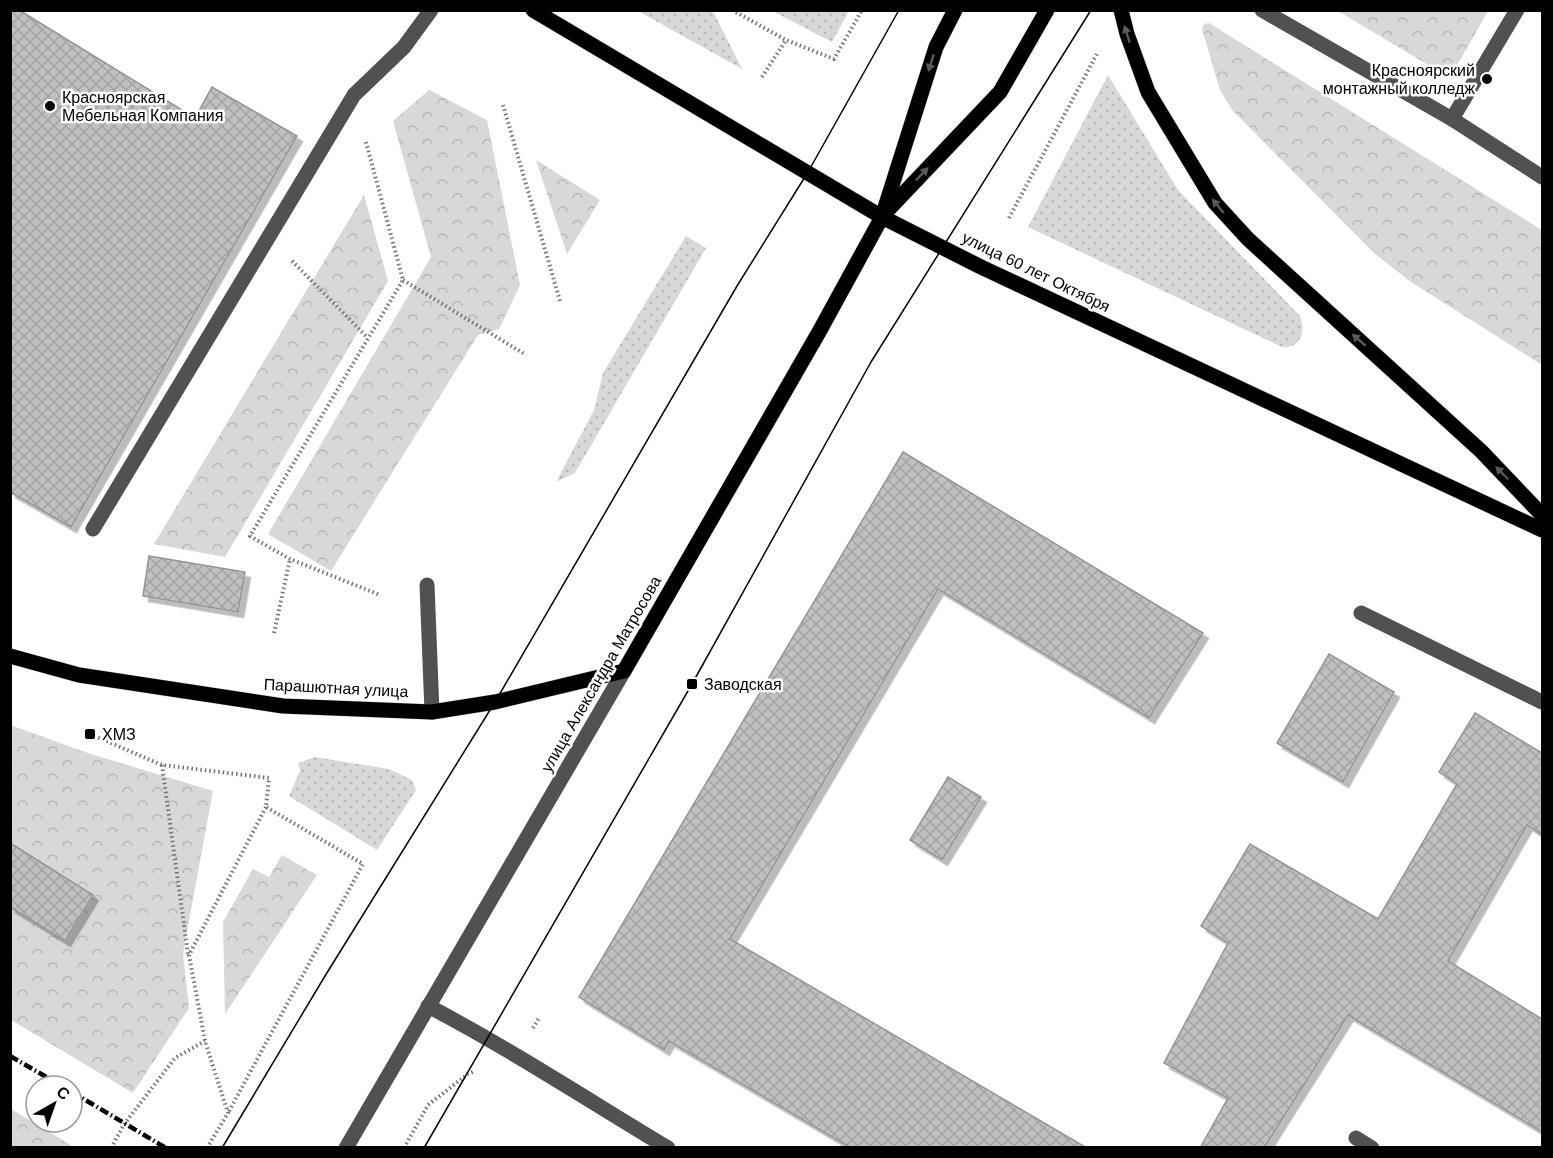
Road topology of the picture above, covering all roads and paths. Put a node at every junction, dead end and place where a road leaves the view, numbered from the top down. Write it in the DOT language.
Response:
graph roads {
  1 [pos="431,10"];
  2 [pos="533,10"];
  3 [pos="732,10"];
  4 [pos="862,10"];
  5 [pos="955,10"];
  6 [pos="1047,10"];
  7 [pos="1121,10"];
  8 [pos="1262,10"];
  9 [pos="1517,10"];
  10 [pos="786,39"];
  11 [pos="1101,46"];
  12 [pos="762,77"];
  13 [pos="354,94"];
  14 [pos="503,105"];
  15 [pos="1452,119"];
  16 [pos="1542,177"];
  17 [pos="882,216"];
  18 [pos="1009,218"];
  19 [pos="268,236"];
  20 [pos="402,280"];
  21 [pos="560,301"];
  22 [pos="368,338"];
  23 [pos="526,355"];
  24 [pos="1542,515"];
  25 [pos="93,529"];
  26 [pos="1542,530"];
  27 [pos="290,559"];
  28 [pos="427,585"];
  29 [pos="381,595"];
  30 [pos="1361,613"];
  31 [pos="274,633"];
  32 [pos="10,656"];
  33 [pos="624,671"];
  34 [pos="1542,702"];
  35 [pos="432,712"];
  36 [pos="90,734"];
  37 [pos="162,765"];
  38 [pos="266,807"];
  39 [pos="189,955"];
  40 [pos="428,1006"];
  41 [pos="539,1018"];
  42 [pos="204,1041"];
  43 [pos="515,1057"];
  44 [pos="228,1113"];
  45 [pos="1356,1138"];
  46 [pos="406,1147"];
  47 [pos="111,1148"];
  48 [pos="207,1148"];
  49 [pos="346,1148"];
  50 [pos="668,1148"];
  51 [pos="1372,1148"];
  1 -- 13 [label="street"];
  2 -- 17 [label="main road, улица 60 лет Октября"];
  3 -- 10 [label="path"];
  4 -- 10 [label="path"];
  5 -- 17 [label="main road, улица Александра Матросова, one-way"];
  17 -- 6 [label="main road, улица Александра Матросова, one-way"];
  24 -- 7 [label="main road, one-way"];
  8 -- 15 [label="street"];
  9 -- 15 [label="street"];
  10 -- 12 [label="path"];
  11 -- 18 [label="path"];
  13 -- 19 [label="street"];
  13 -- 20 [label="path"];
  14 -- 21 [label="path"];
  15 -- 16 [label="street"];
  17 -- 26 [label="main road, улица 60 лет Октября"];
  17 -- 33 [label="main road, улица Александра Матросова"];
  19 -- 22 [label="path"];
  19 -- 25 [label="street"];
  20 -- 22 [label="path"];
  20 -- 23 [label="path"];
  22 -- 27 [label="path"];
  27 -- 29 [label="path"];
  27 -- 31 [label="path"];
  28 -- 35 [label="street"];
  30 -- 34 [label="street"];
  32 -- 35 [label="main road, Парашютная улица"];
  33 -- 35 [label="main road, Парашютная улица"];
  33 -- 40 [label="street, улица Александра Матросова"];
  36 -- 37 [label="path"];
  37 -- 38 [label="path"];
  37 -- 39 [label="path"];
  38 -- 39 [label="path"];
  38 -- 44 [label="path"];
  39 -- 42 [label="path"];
  40 -- 43 [label="street"];
  40 -- 49 [label="street, улица Александра Матросова"];
  41 -- 43 [label="path"];
  42 -- 44 [label="path"];
  42 -- 47 [label="path"];
  43 -- 46 [label="path"];
  43 -- 50 [label="street"];
  44 -- 48 [label="path"];
  45 -- 51 [label="street"];
}
